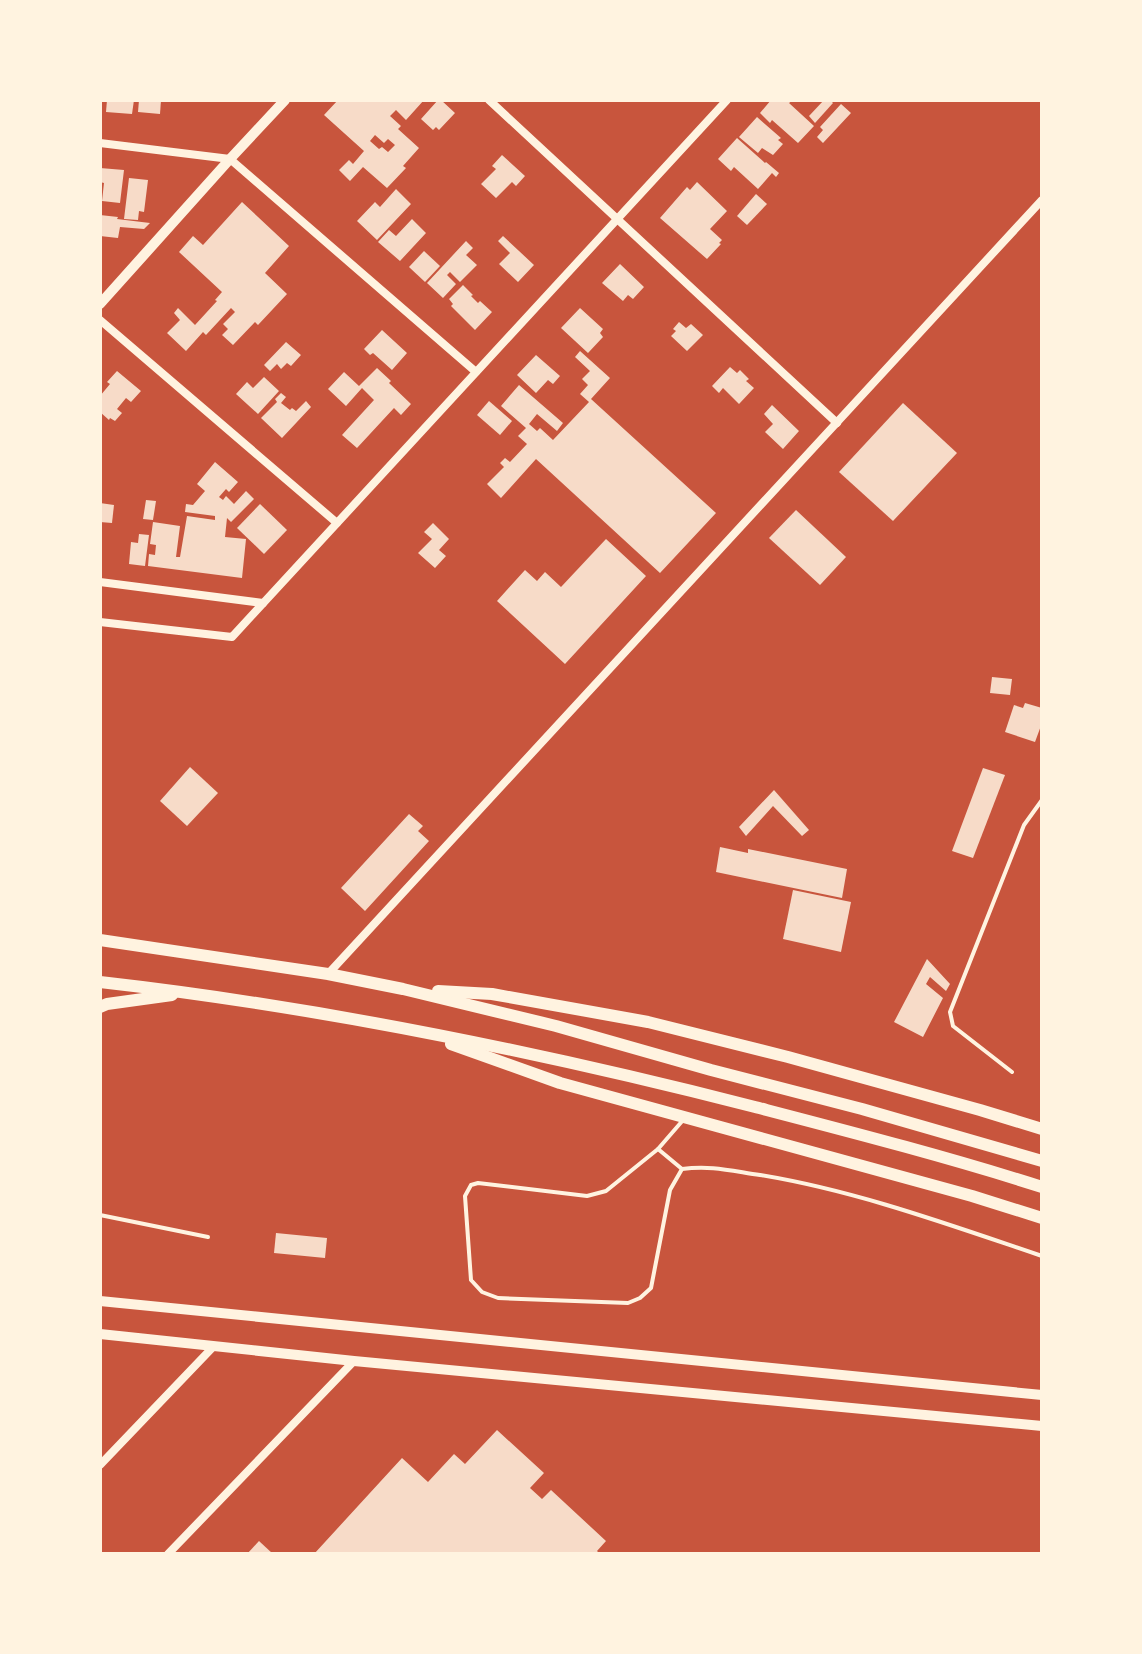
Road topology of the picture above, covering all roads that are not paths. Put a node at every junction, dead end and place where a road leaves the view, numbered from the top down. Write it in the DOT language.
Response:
graph roads {
  1 [pos="285,100"];
  2 [pos="489,100"];
  3 [pos="727,100"];
  4 [pos="500,104"];
  5 [pos="100,143"];
  6 [pos="230,159"];
  7 [pos="1042,200"];
  8 [pos="617,220"];
  9 [pos="100,304"];
  10 [pos="100,320"];
  11 [pos="476,372"];
  12 [pos="837,423"];
  13 [pos="337,523"];
  14 [pos="100,582"];
  15 [pos="263,603"];
  16 [pos="100,622"];
  17 [pos="1042,800"];
  18 [pos="100,940"];
  19 [pos="328,974"];
  20 [pos="100,982"];
  21 [pos="403,989"];
  22 [pos="188,992"];
  23 [pos="100,1007"];
  24 [pos="406,1028"];
  25 [pos="1012,1072"];
  26 [pos="686,1117"];
  27 [pos="1042,1129"];
  28 [pos="658,1149"];
  29 [pos="1042,1161"];
  30 [pos="682,1169"];
  31 [pos="1042,1187"];
  32 [pos="100,1215"];
  33 [pos="1042,1218"];
  34 [pos="208,1237"];
  35 [pos="1042,1256"];
  36 [pos="100,1301"];
  37 [pos="100,1334"];
  38 [pos="213,1347"];
  39 [pos="354,1361"];
  40 [pos="1042,1395"];
  41 [pos="1042,1426"];
  42 [pos="100,1465"];
  43 [pos="168,1554"];
  1 -- 6 [label="street"];
  2 -- 4 [label="street"];
  3 -- 8 [label="street"];
  4 -- 8 [label="street"];
  5 -- 6 [label="street"];
  6 -- 9 [label="street"];
  6 -- 11 [label="street"];
  7 -- 12 [label="street"];
  8 -- 11 [label="street"];
  8 -- 12 [label="street"];
  10 -- 13 [label="street"];
  11 -- 13 [label="street"];
  12 -- 19 [label="street"];
  13 -- 15 [label="street"];
  14 -- 15 [label="street"];
  15 -- 16 [label="street"];
  17 -- 25 [label="lane"];
  18 -- 19 [label="highway"];
  19 -- 21 [label="highway"];
  20 -- 22 [label="highway"];
  21 -- 27 [label="highway"];
  21 -- 29 [label="highway"];
  22 -- 23 [label="highway"];
  22 -- 24 [label="highway"];
  24 -- 26 [label="highway"];
  24 -- 31 [label="highway"];
  26 -- 28 [label="lane"];
  26 -- 33 [label="highway"];
  28 -- 30 [label="lane"];
  28 -- 30 [label="lane"];
  30 -- 35 [label="lane"];
  32 -- 34 [label="lane"];
  36 -- 40 [label="street"];
  37 -- 38 [label="street"];
  38 -- 39 [label="street"];
  38 -- 42 [label="street"];
  39 -- 41 [label="street"];
  39 -- 43 [label="street"];
}
